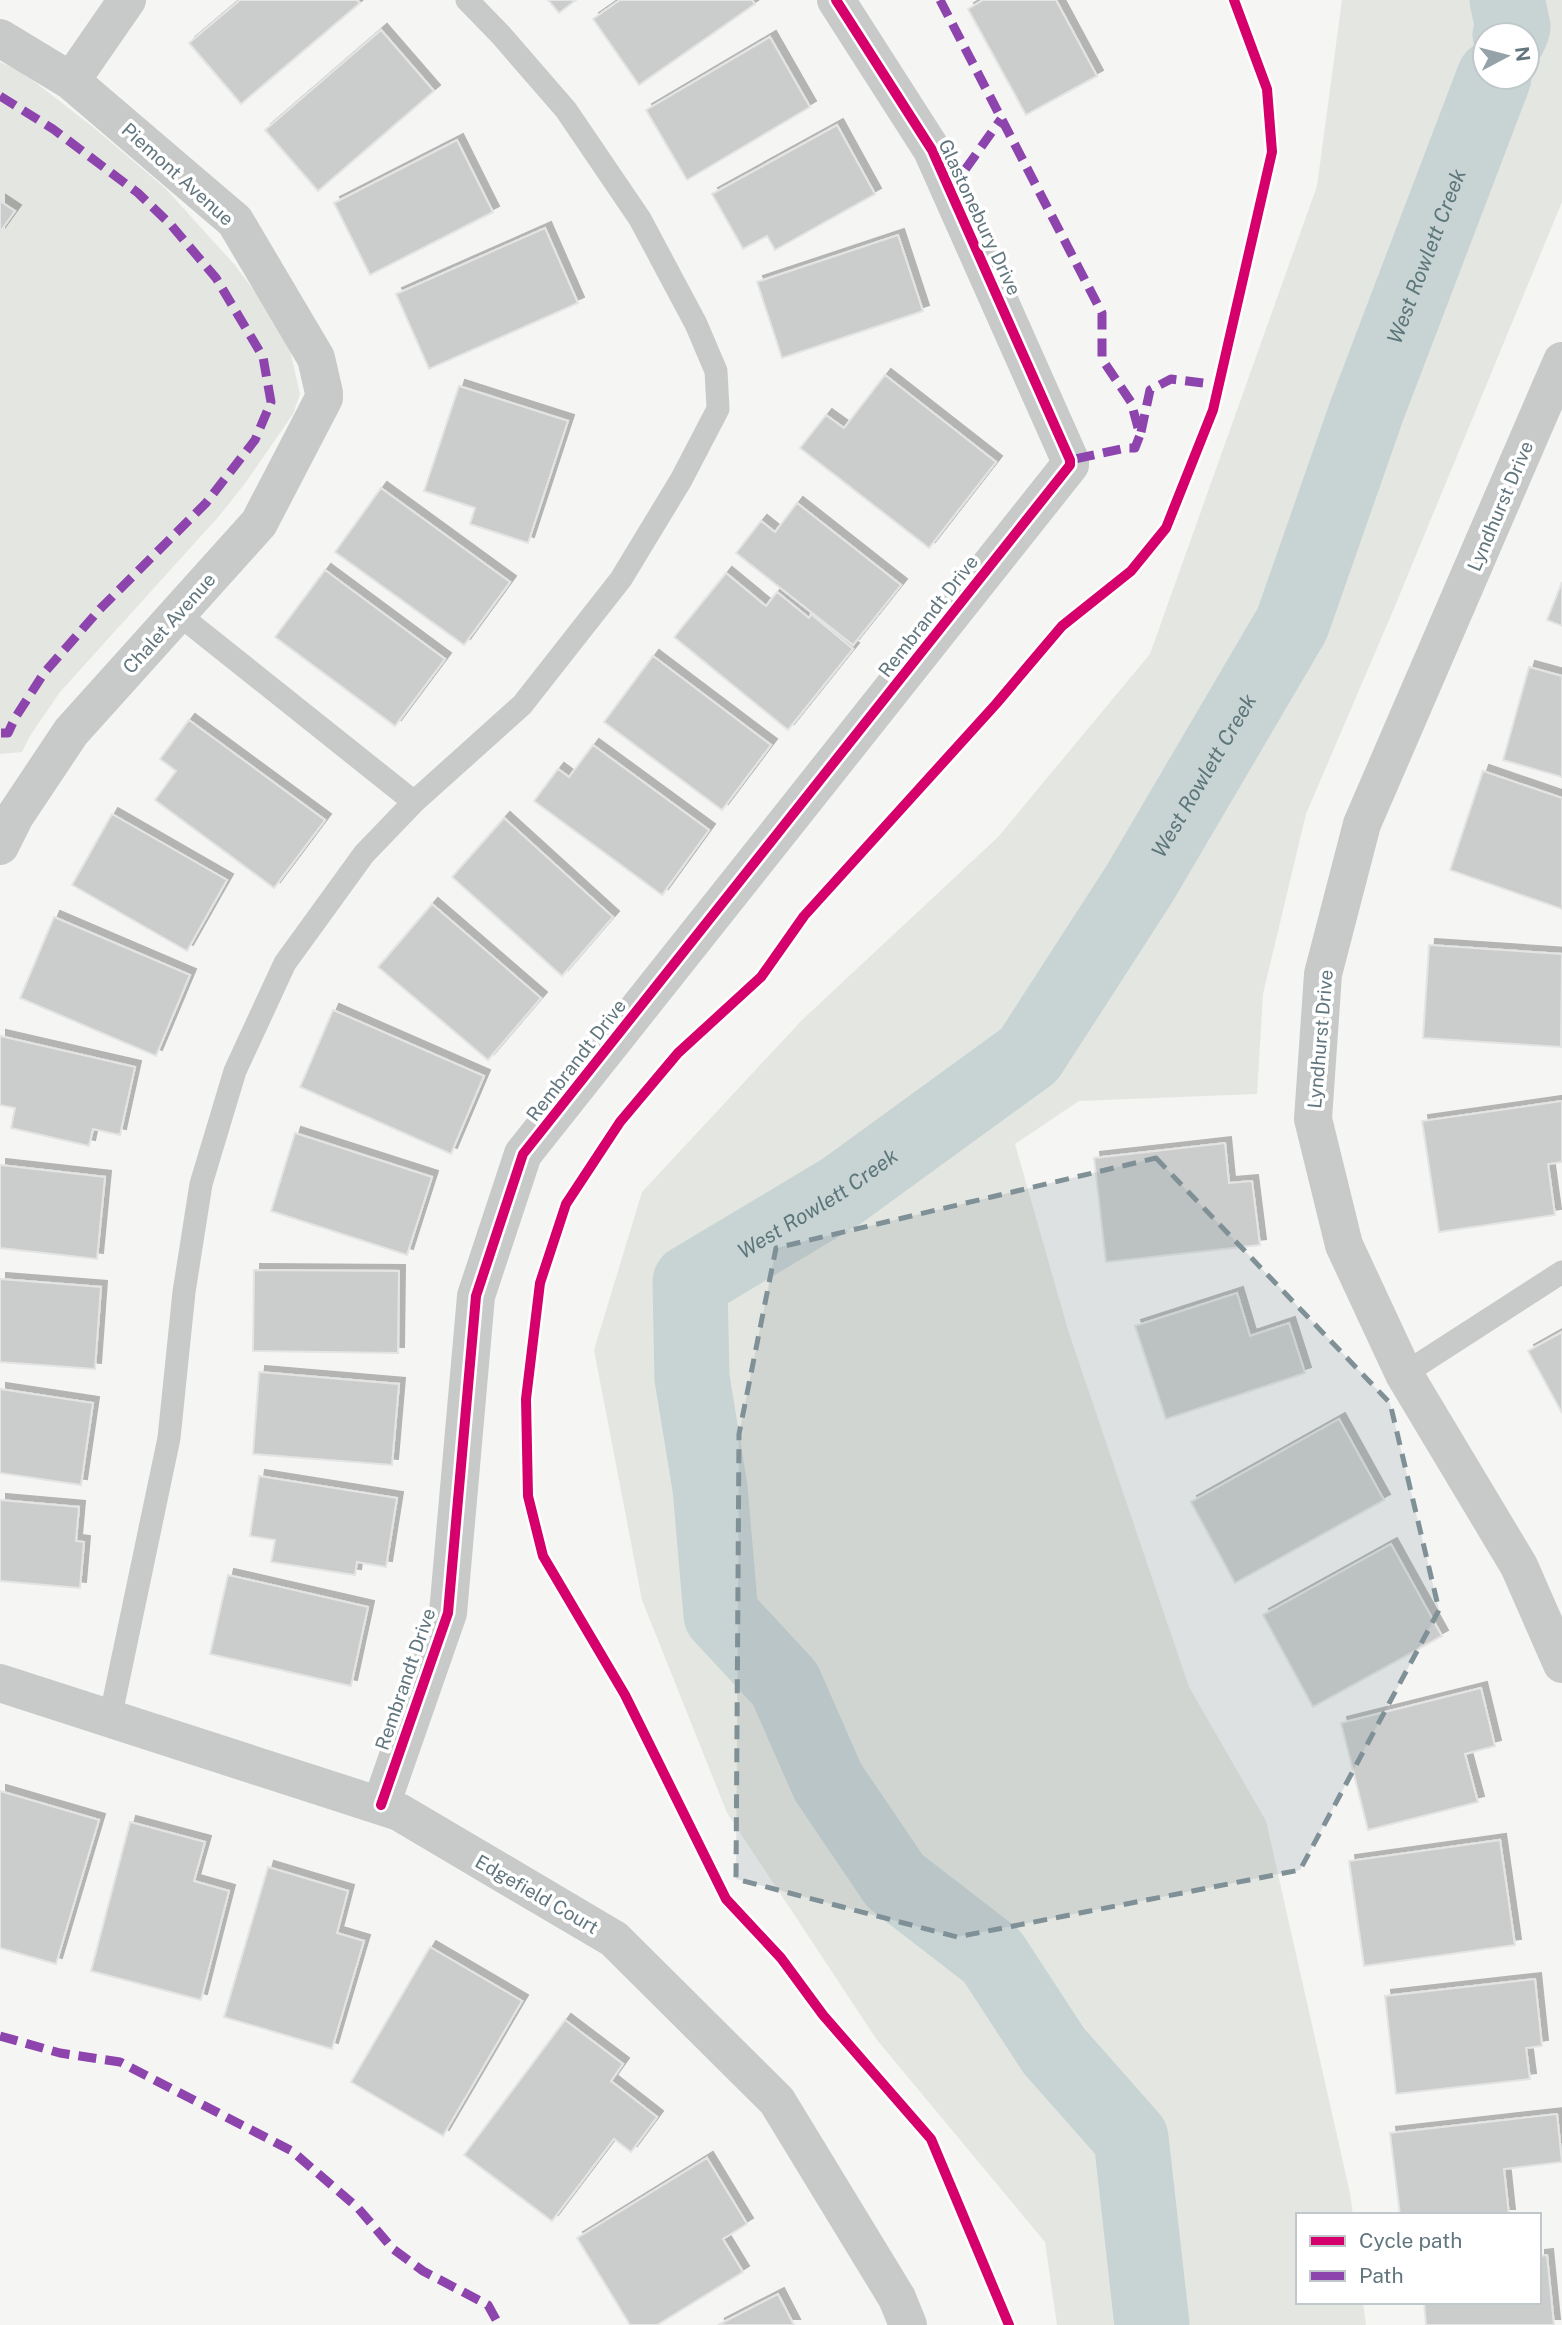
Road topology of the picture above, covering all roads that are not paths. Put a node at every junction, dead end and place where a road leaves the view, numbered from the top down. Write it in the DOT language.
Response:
graph roads {
  1 [pos="127,0"];
  2 [pos="467,0"];
  3 [pos="836,0"];
  4 [pos="0,38"];
  5 [pos="71,81"];
  6 [pos="1562,361"];
  7 [pos="324,393"];
  8 [pos="1070,460"];
  9 [pos="177,613"];
  10 [pos="414,802"];
  11 [pos="5,822"];
  12 [pos="1562,1272"];
  13 [pos="1404,1374"];
  14 [pos="1562,1664"];
  15 [pos="0,1683"];
  16 [pos="110,1719"];
  17 [pos="381,1805"];
  18 [pos="908,2325"];
  1 -- 5 [label="street"];
  2 -- 10 [label="lane"];
  3 -- 8 [label="street, Glastonebury Drive"];
  4 -- 5 [label="street, Piemont Avenue"];
  5 -- 7 [label="street, Piemont Avenue"];
  6 -- 13 [label="street, Lyndhurst Drive"];
  7 -- 9 [label="street, Chalet Avenue"];
  8 -- 17 [label="street, Rembrandt Drive"];
  9 -- 10 [label="lane"];
  9 -- 11 [label="street, Chalet Avenue"];
  10 -- 16 [label="lane"];
  12 -- 13 [label="lane"];
  13 -- 14 [label="street, Lyndhurst Drive"];
  15 -- 16 [label="street, Edgefield Court"];
  16 -- 17 [label="street, Edgefield Court"];
  17 -- 18 [label="street, Edgefield Court"];
}
